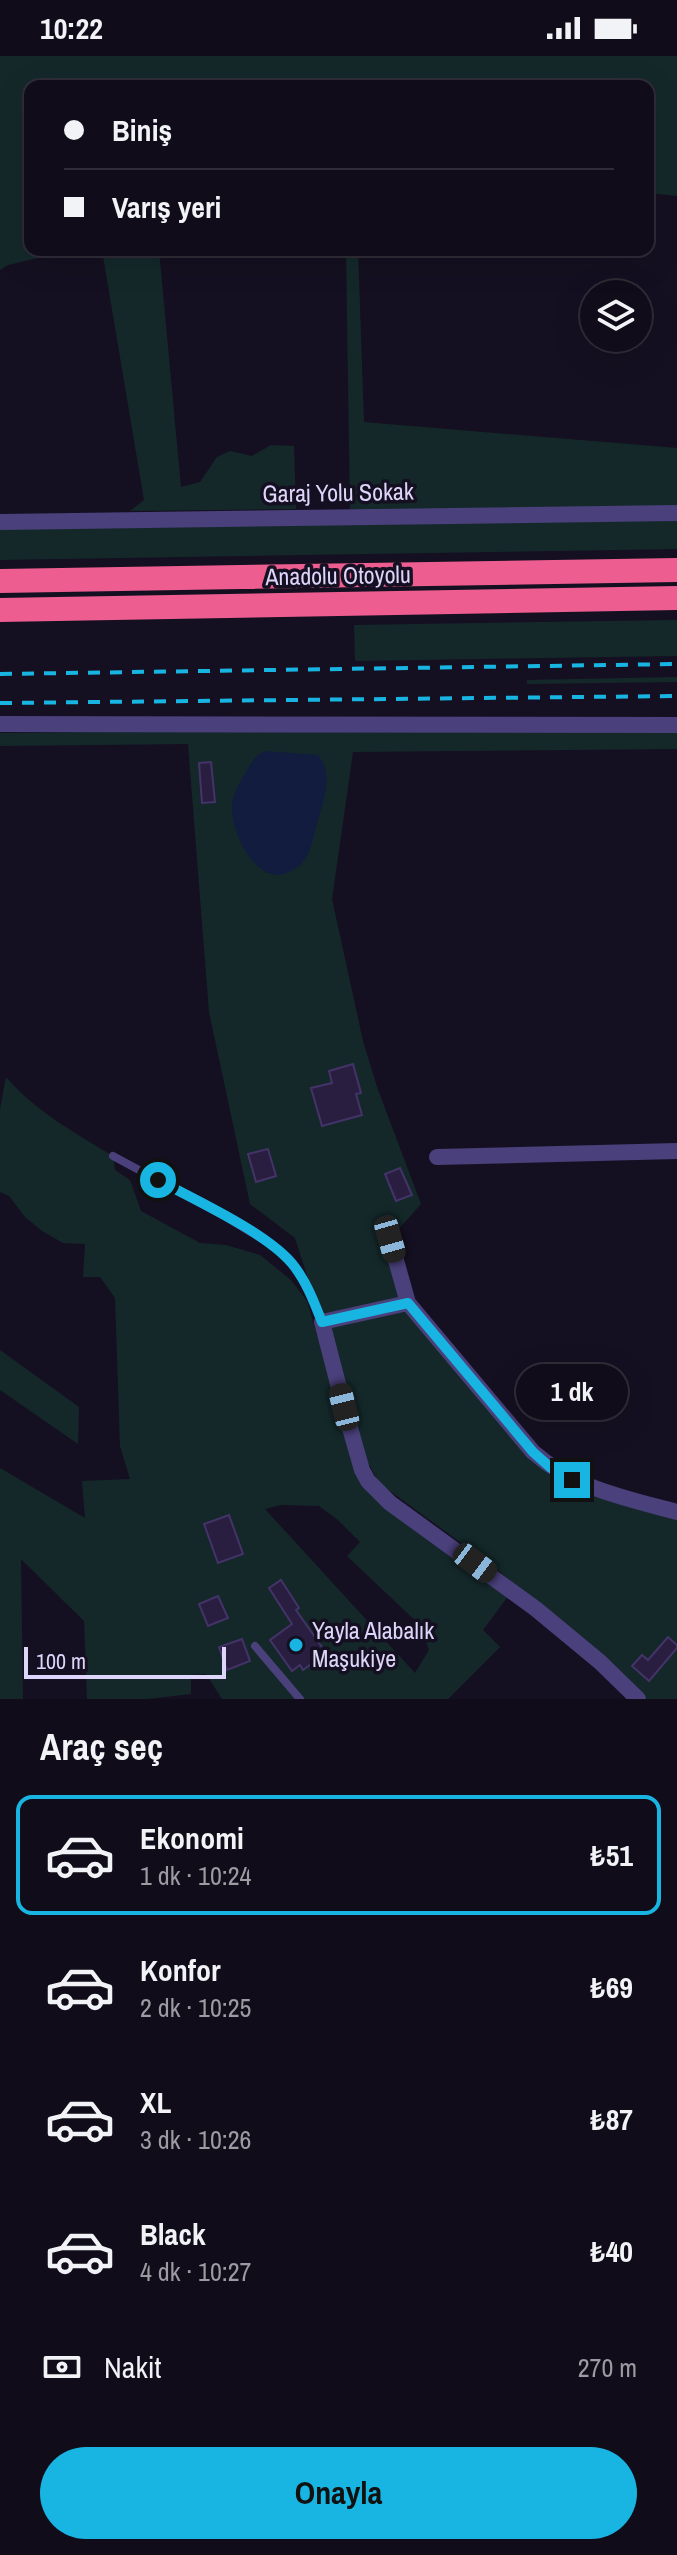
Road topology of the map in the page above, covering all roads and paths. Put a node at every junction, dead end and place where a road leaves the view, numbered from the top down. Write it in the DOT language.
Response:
graph roads {
  1 [pos="677,513"];
  2 [pos="0,522"];
  3 [pos="677,570"];
  4 [pos="0,581"];
  5 [pos="677,598"];
  6 [pos="0,610"];
  7 [pos="0,724"];
  8 [pos="677,725"];
  9 [pos="677,1151"];
  10 [pos="113,1156"];
  11 [pos="437,1157"];
  12 [pos="390,1239"];
  13 [pos="408,1303"];
  14 [pos="322,1322"];
  15 [pos="677,1512"];
  16 [pos="255,1646"];
  17 [pos="300,1699"];
  18 [pos="638,1699"];
  1 -- 2 [label="street, Garaj Yolu Sokak"];
  3 -- 4 [label="highway, Anadolu Otoyolu"];
  5 -- 6 [label="highway, Anadolu Otoyolu"];
  7 -- 8 [label="street"];
  9 -- 11 [label="street"];
  10 -- 14 [label="lane"];
  12 -- 13 [label="street"];
  13 -- 14 [label="street"];
  13 -- 15 [label="street"];
  14 -- 18 [label="street"];
  16 -- 17 [label="lane"];
}
